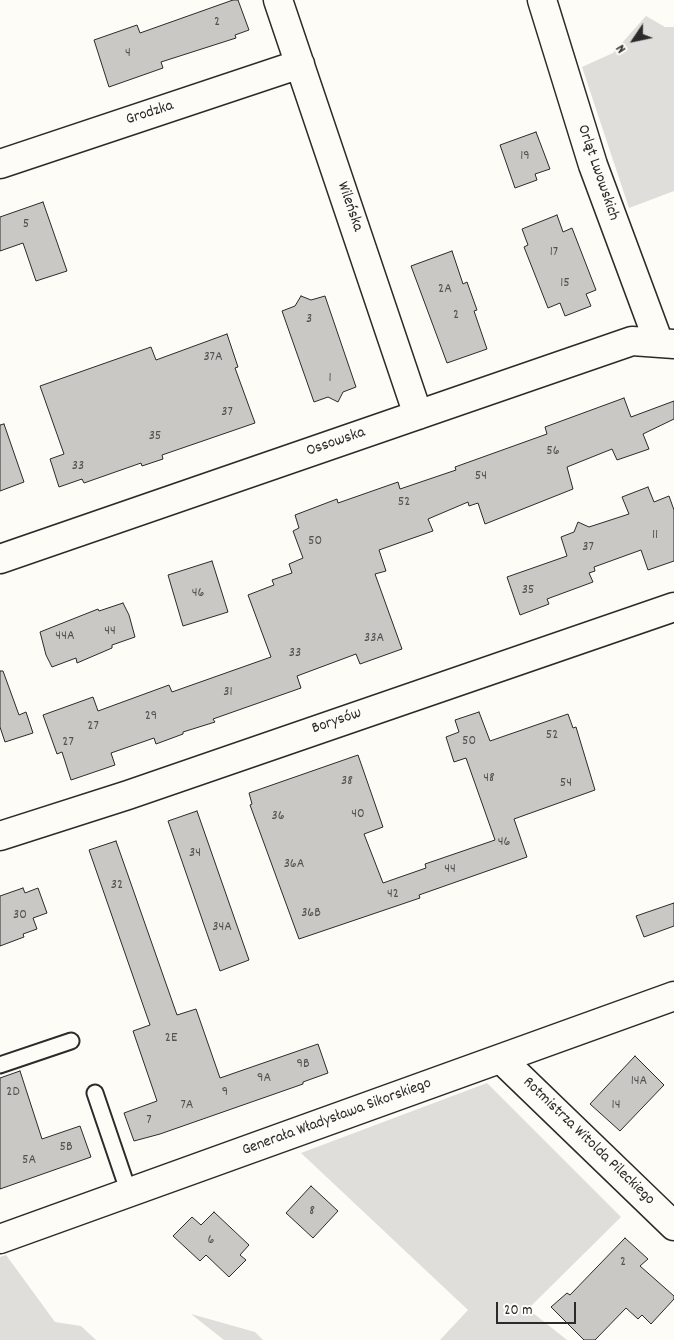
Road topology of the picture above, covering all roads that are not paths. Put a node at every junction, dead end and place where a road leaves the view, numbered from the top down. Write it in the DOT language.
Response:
graph roads {
  1 [pos="278,0"];
  2 [pos="542,0"];
  3 [pos="300,64"];
  4 [pos="0,164"];
  5 [pos="667,344"];
  6 [pos="418,415"];
  7 [pos="0,559"];
  8 [pos="674,607"];
  9 [pos="0,836"];
  10 [pos="674,996"];
  11 [pos="71,1041"];
  12 [pos="501,1059"];
  13 [pos="0,1065"];
  14 [pos="95,1093"];
  15 [pos="129,1192"];
  16 [pos="674,1226"];
  17 [pos="0,1239"];
  1 -- 3 [label="street, Wileńska"];
  2 -- 5 [label="street, Orląt Lwowskich"];
  3 -- 4 [label="street, Grodzka"];
  3 -- 6 [label="street, Wileńska"];
  5 -- 6 [label="street, Ossowska"];
  6 -- 7 [label="street, Ossowska"];
  8 -- 9 [label="street, Borysów"];
  10 -- 12 [label="street, Generała Władysława Sikorskiego"];
  11 -- 13 [label="lane"];
  12 -- 15 [label="street, Generała Władysława Sikorskiego"];
  12 -- 16 [label="street, Rotmistrza Witolda Pileckiego"];
  14 -- 15 [label="lane"];
  15 -- 17 [label="street, Generała Władysława Sikorskiego"];
}
